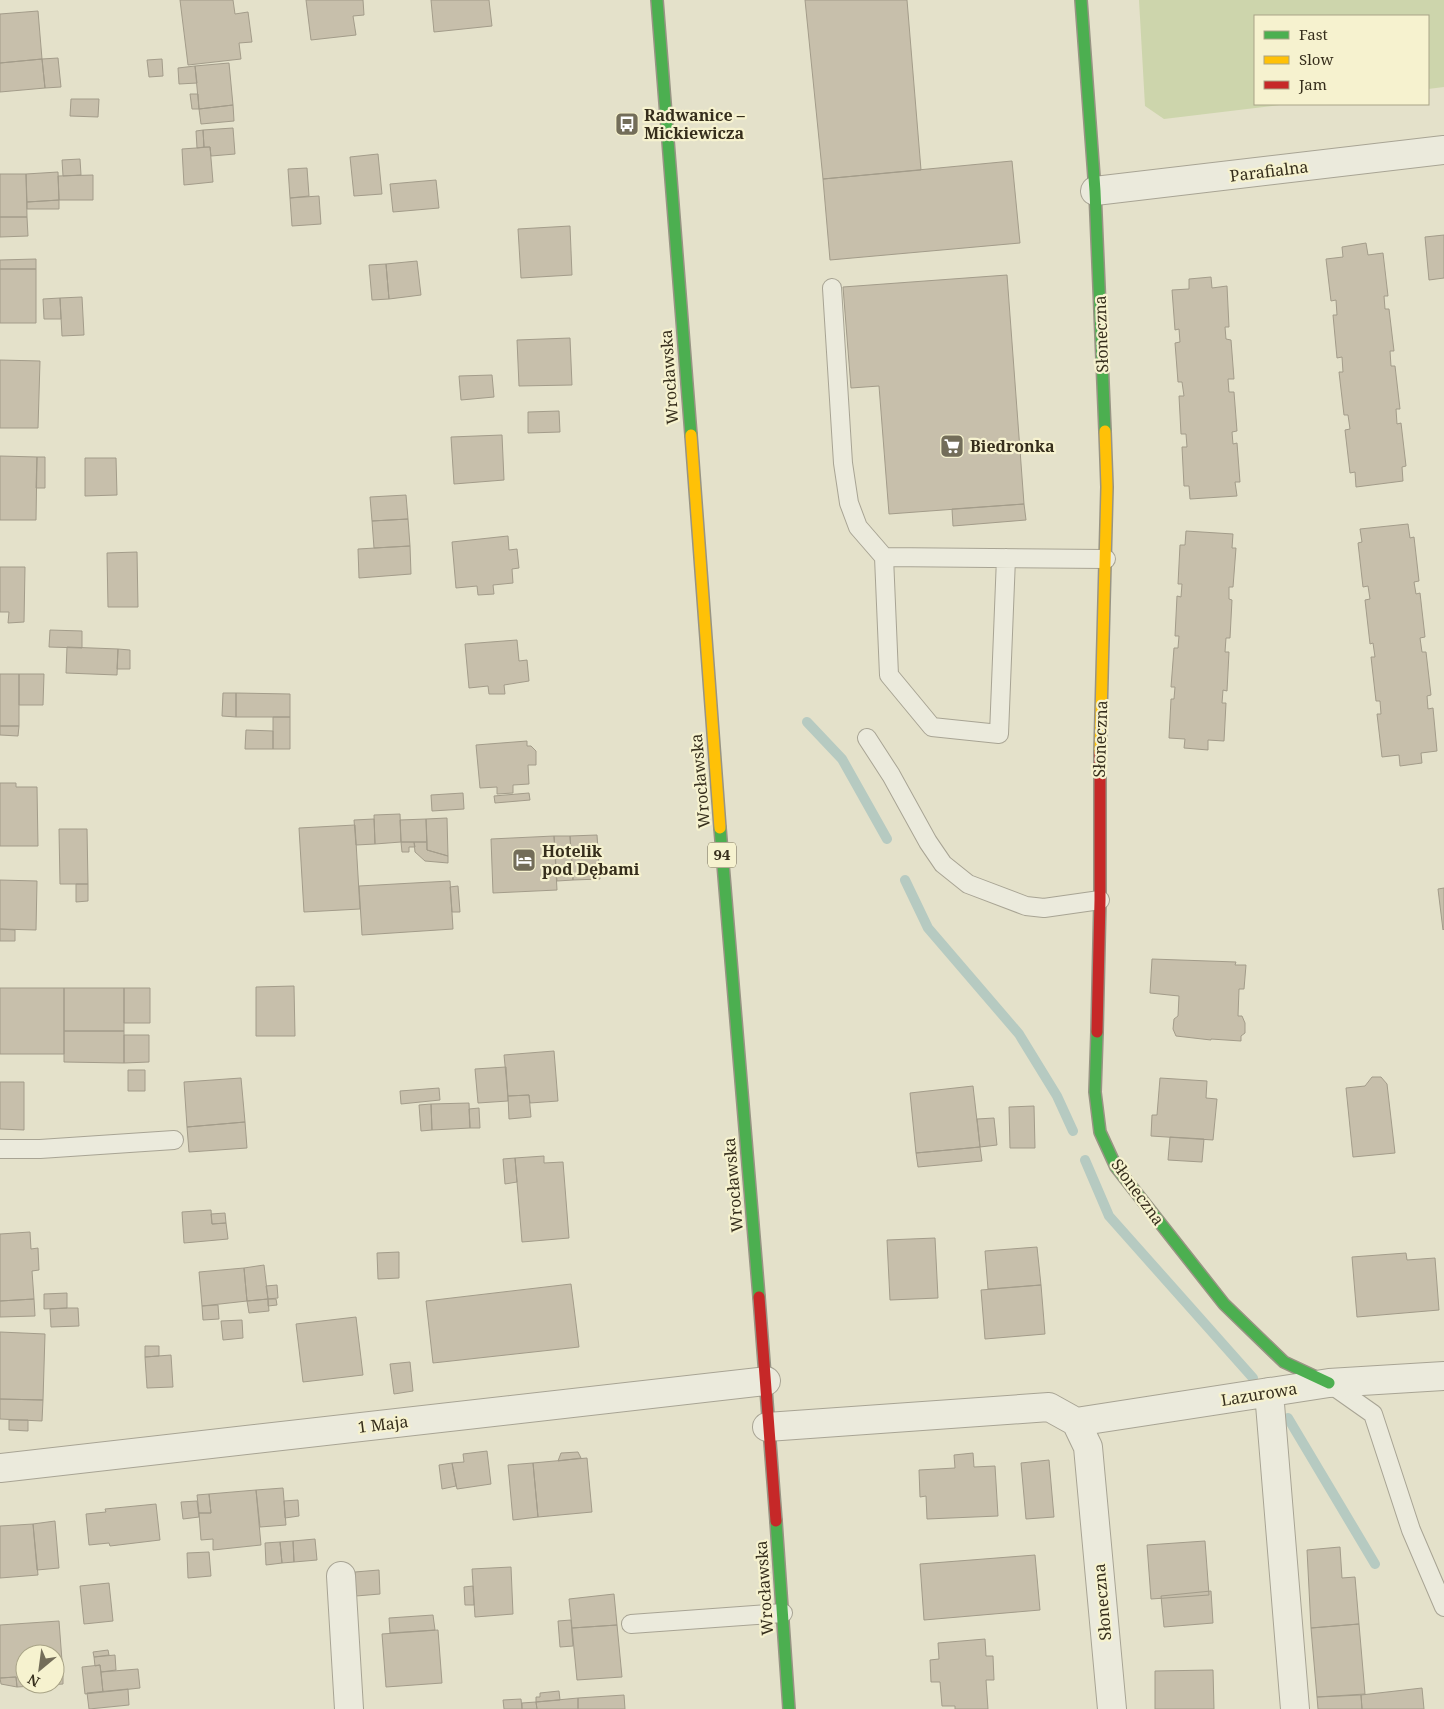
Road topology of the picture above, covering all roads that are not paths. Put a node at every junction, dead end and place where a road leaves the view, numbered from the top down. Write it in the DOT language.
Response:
graph roads {
  1 [pos="657,0"];
  2 [pos="1081,0"];
  3 [pos="1444,150"];
  4 [pos="1095,191"];
  5 [pos="832,288"];
  6 [pos="884,557"];
  7 [pos="1006,558"];
  8 [pos="1106,559"];
  9 [pos="867,738"];
  10 [pos="1100,900"];
  11 [pos="174,1140"];
  12 [pos="0,1148"];
  13 [pos="1444,1376"];
  14 [pos="766,1381"];
  15 [pos="1329,1383"];
  16 [pos="1269,1392"];
  17 [pos="1076,1422"];
  18 [pos="768,1426"];
  19 [pos="0,1468"];
  20 [pos="341,1576"];
  21 [pos="1444,1607"];
  22 [pos="783,1612"];
  23 [pos="631,1624"];
  24 [pos="349,1709"];
  25 [pos="789,1709"];
  26 [pos="1112,1709"];
  27 [pos="1295,1709"];
  1 -- 14 [label="main road, Wrocławska / 94"];
  2 -- 4 [label="main road, Słoneczna"];
  3 -- 4 [label="street, Parafialna"];
  4 -- 8 [label="main road, Słoneczna"];
  5 -- 6 [label="lane"];
  6 -- 7 [label="lane"];
  6 -- 7 [label="lane"];
  7 -- 8 [label="lane"];
  8 -- 10 [label="main road, Słoneczna"];
  9 -- 10 [label="lane"];
  10 -- 15 [label="main road, Słoneczna"];
  11 -- 12 [label="lane"];
  13 -- 15 [label="street, Lazurowa"];
  14 -- 18 [label="main road, Wrocławska / 94"];
  14 -- 19 [label="street, 1 Maja"];
  15 -- 16 [label="street, Lazurowa"];
  15 -- 21 [label="lane"];
  16 -- 17 [label="street, Lazurowa"];
  16 -- 27 [label="street"];
  17 -- 18 [label="street"];
  17 -- 26 [label="street, Słoneczna"];
  18 -- 22 [label="main road, Wrocławska / 94"];
  20 -- 24 [label="street"];
  22 -- 23 [label="lane"];
  22 -- 25 [label="main road, Wrocławska / 94"];
}
